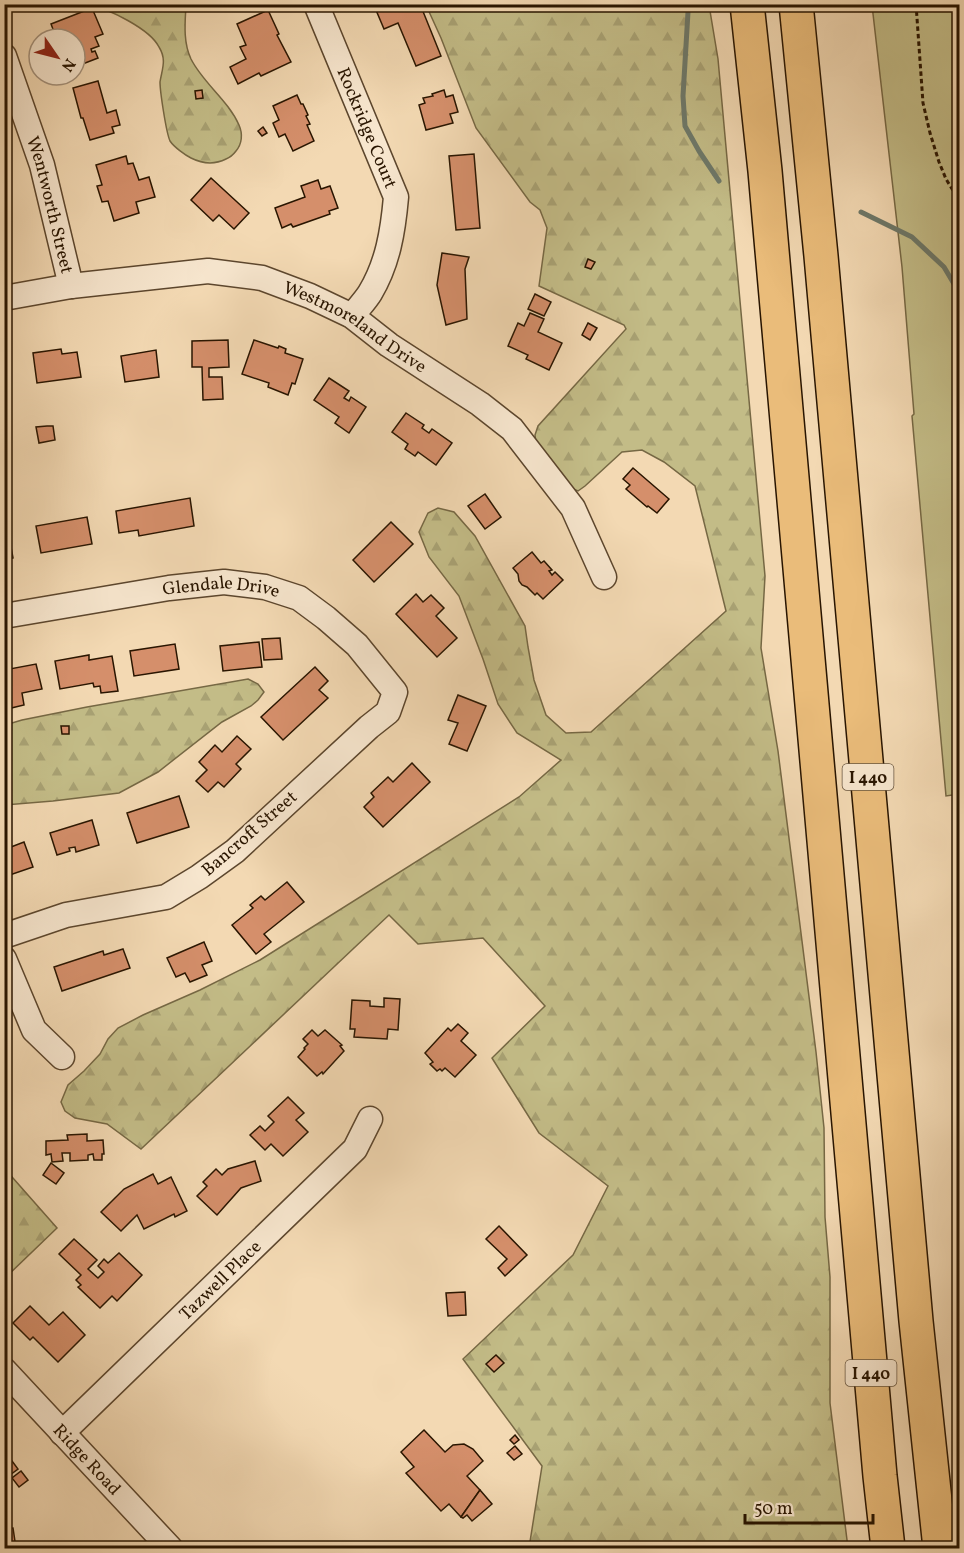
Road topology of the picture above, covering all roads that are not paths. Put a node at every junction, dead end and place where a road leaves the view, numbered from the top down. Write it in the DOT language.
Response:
graph roads {
  1 [pos="316,4"];
  2 [pos="747,4"];
  3 [pos="796,4"];
  4 [pos="4,56"];
  5 [pos="71,286"];
  6 [pos="4,298"];
  7 [pos="352,316"];
  8 [pos="604,577"];
  9 [pos="4,616"];
  10 [pos="393,697"];
  11 [pos="4,936"];
  12 [pos="4,959"];
  13 [pos="62,1057"];
  14 [pos="370,1119"];
  15 [pos="4,1370"];
  16 [pos="62,1433"];
  17 [pos="880,1476"];
  18 [pos="170,1548"];
  19 [pos="873,1548"];
  20 [pos="888,1548"];
  21 [pos="940,1548"];
  1 -- 7 [label="street, Rockridge Court"];
  2 -- 17 [label="highway, I 440"];
  3 -- 21 [label="highway, I 440"];
  4 -- 5 [label="street, Wentworth Street"];
  5 -- 6 [label="street, Westmoreland Drive"];
  5 -- 7 [label="street, Westmoreland Drive"];
  7 -- 8 [label="street, Westmoreland Drive"];
  9 -- 10 [label="street, Glendale Drive"];
  10 -- 11 [label="street, Bancroft Street"];
  12 -- 13 [label="street"];
  14 -- 16 [label="street, Tazwell Place"];
  15 -- 16 [label="street, Ridge Road"];
  16 -- 18 [label="street, Ridge Road"];
  17 -- 19 [label="highway"];
  17 -- 20 [label="highway, I 440"];
}
